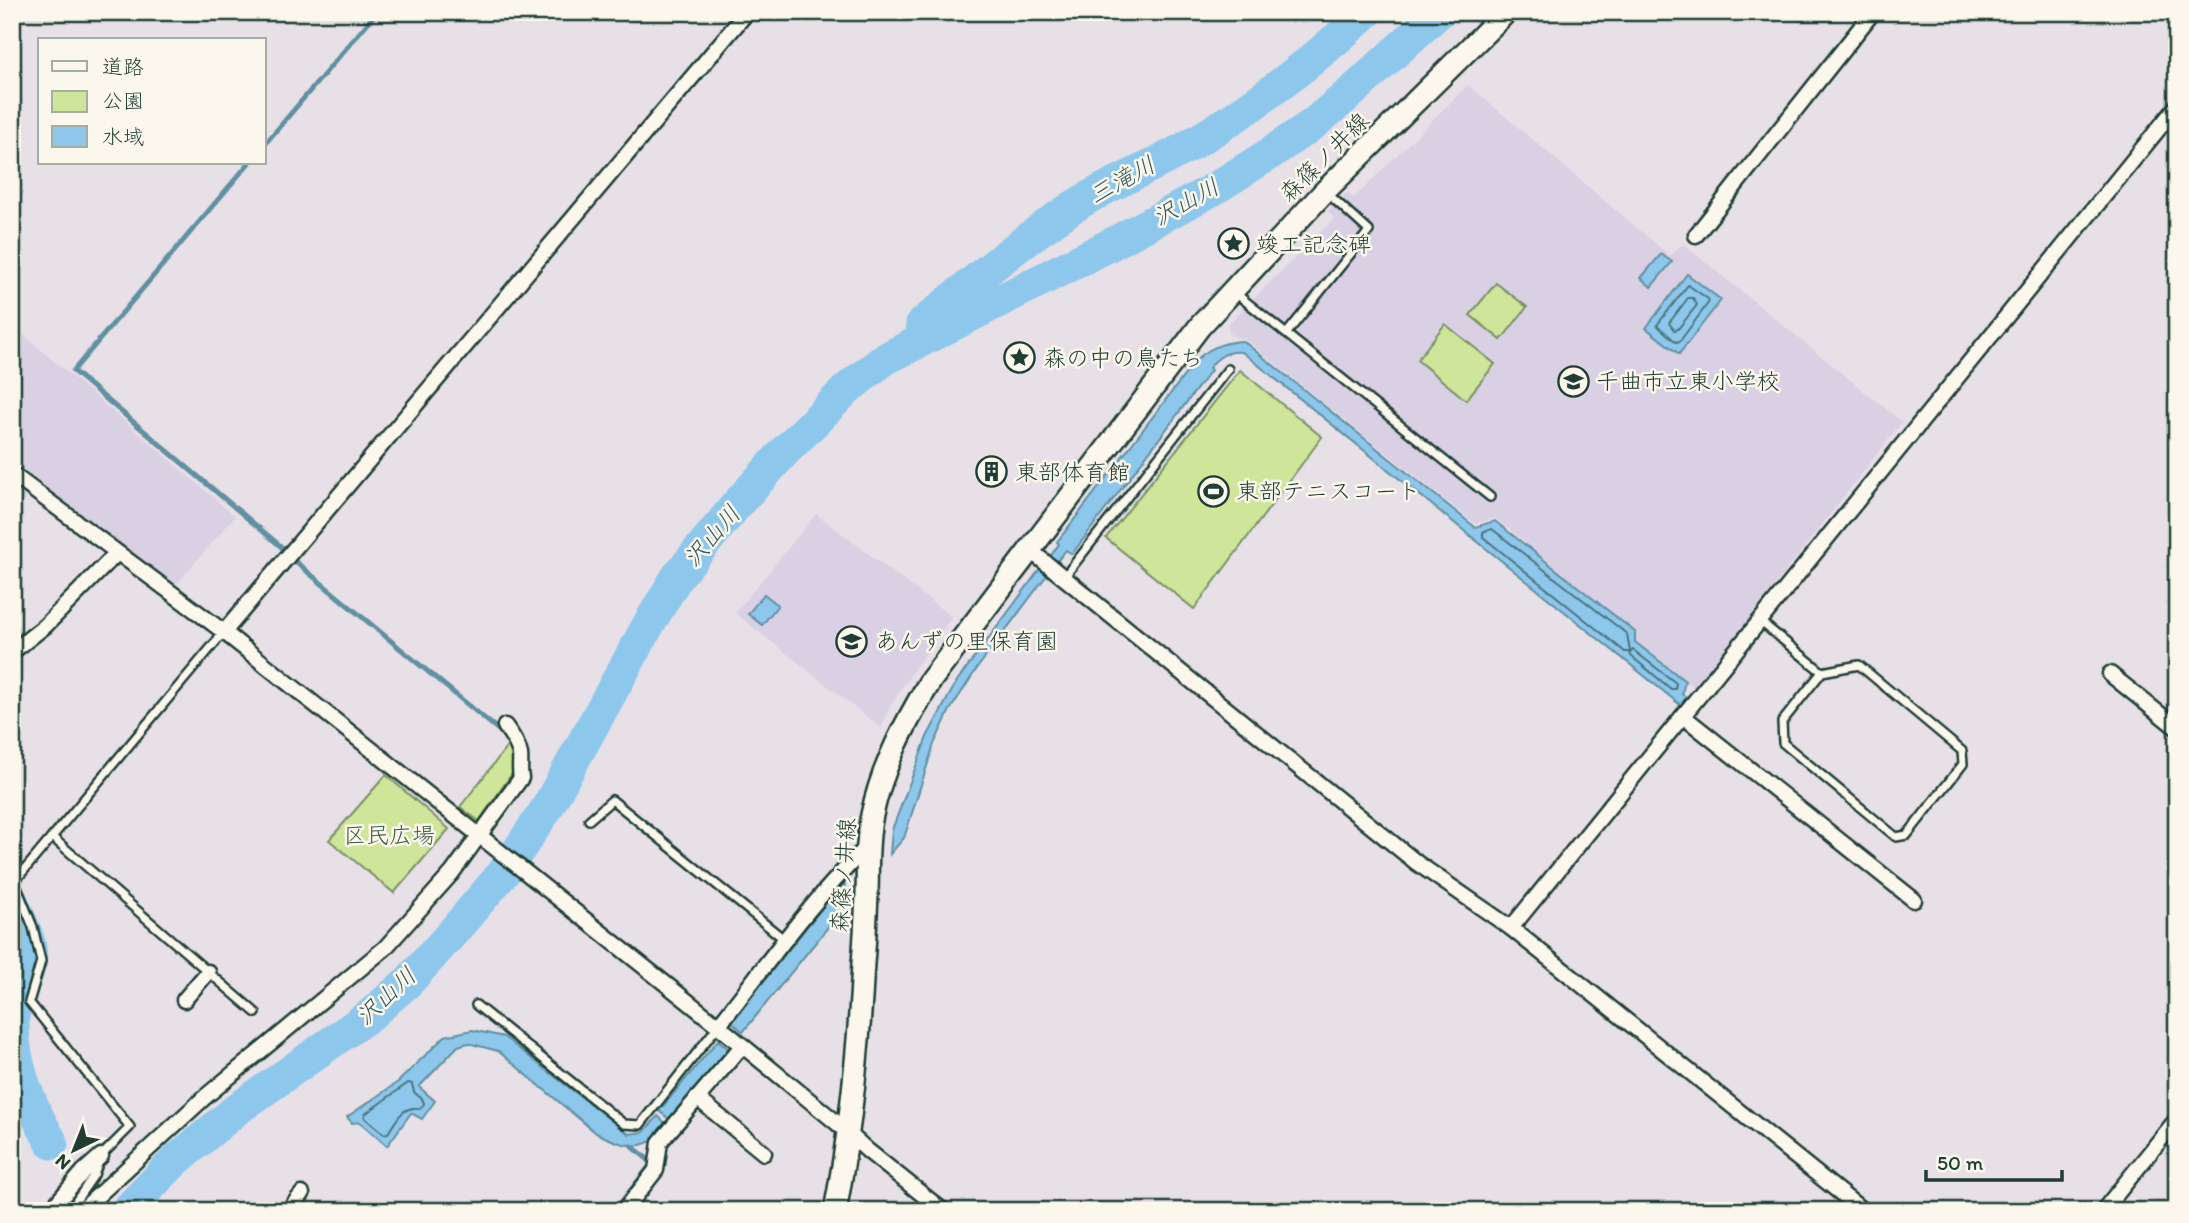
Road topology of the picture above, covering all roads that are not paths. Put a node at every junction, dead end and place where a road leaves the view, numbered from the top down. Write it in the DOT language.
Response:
graph roads {
  1 [pos="747,12"];
  2 [pos="1506,12"];
  3 [pos="1873,12"];
  4 [pos="2177,106"];
  5 [pos="1325,191"];
  6 [pos="1696,236"];
  7 [pos="1233,291"];
  8 [pos="1287,332"];
  9 [pos="1228,369"];
  10 [pos="12,474"];
  11 [pos="1490,497"];
  12 [pos="1031,551"];
  13 [pos="117,553"];
  14 [pos="1063,577"];
  15 [pos="1761,622"];
  16 [pos="225,632"];
  17 [pos="12,652"];
  18 [pos="1822,672"];
  19 [pos="2109,674"];
  20 [pos="1683,716"];
  21 [pos="505,726"];
  22 [pos="2177,728"];
  23 [pos="589,820"];
  24 [pos="52,837"];
  25 [pos="481,838"];
  26 [pos="867,847"];
  27 [pos="14,877"];
  28 [pos="1914,900"];
  29 [pos="1511,928"];
  30 [pos="785,941"];
  31 [pos="208,972"];
  32 [pos="184,1000"];
  33 [pos="476,1005"];
  34 [pos="256,1013"];
  35 [pos="719,1027"];
  36 [pos="741,1045"];
  37 [pos="697,1098"];
  38 [pos="2177,1118"];
  39 [pos="849,1135"];
  40 [pos="764,1153"];
  41 [pos="101,1156"];
  42 [pos="302,1194"];
  43 [pos="12,1201"];
  44 [pos="18,1211"];
  45 [pos="50,1211"];
  46 [pos="69,1211"];
  47 [pos="81,1211"];
  48 [pos="288,1211"];
  49 [pos="624,1211"];
  50 [pos="835,1211"];
  51 [pos="943,1211"];
  52 [pos="1863,1211"];
  53 [pos="2103,1211"];
  1 -- 16 [label="street"];
  2 -- 5 [label="main road, 森篠ノ井線"];
  3 -- 6 [label="street"];
  4 -- 15 [label="street"];
  5 -- 7 [label="main road, 森篠ノ井線"];
  5 -- 8 [label="lane"];
  7 -- 8 [label="lane"];
  7 -- 12 [label="main road, 森篠ノ井線"];
  8 -- 11 [label="lane"];
  9 -- 14 [label="lane"];
  10 -- 13 [label="street"];
  12 -- 14 [label="street"];
  12 -- 26 [label="main road, 森篠ノ井線"];
  13 -- 16 [label="street"];
  13 -- 17 [label="street"];
  14 -- 29 [label="street"];
  15 -- 18 [label="lane"];
  15 -- 20 [label="street"];
  16 -- 24 [label="lane"];
  16 -- 25 [label="street"];
  18 -- 18 [label="lane"];
  19 -- 22 [label="street"];
  20 -- 28 [label="street"];
  20 -- 29 [label="street"];
  21 -- 25 [label="street"];
  23 -- 30 [label="lane"];
  24 -- 27 [label="lane"];
  24 -- 31 [label="lane"];
  25 -- 35 [label="street"];
  25 -- 47 [label="street"];
  26 -- 30 [label="street"];
  26 -- 39 [label="main road, 森篠ノ井線"];
  27 -- 41 [label="lane"];
  29 -- 52 [label="street"];
  30 -- 35 [label="street"];
  31 -- 32 [label="street"];
  31 -- 34 [label="lane"];
  33 -- 35 [label="lane"];
  35 -- 36 [label="street"];
  36 -- 37 [label="street"];
  36 -- 39 [label="street"];
  37 -- 40 [label="street"];
  37 -- 49 [label="street"];
  38 -- 53 [label="street"];
  39 -- 50 [label="main road, 森篠ノ井線"];
  39 -- 51 [label="street"];
  41 -- 45 [label="street"];
  41 -- 46 [label="lane"];
  42 -- 48 [label="street"];
  43 -- 44 [label="street"];
}
